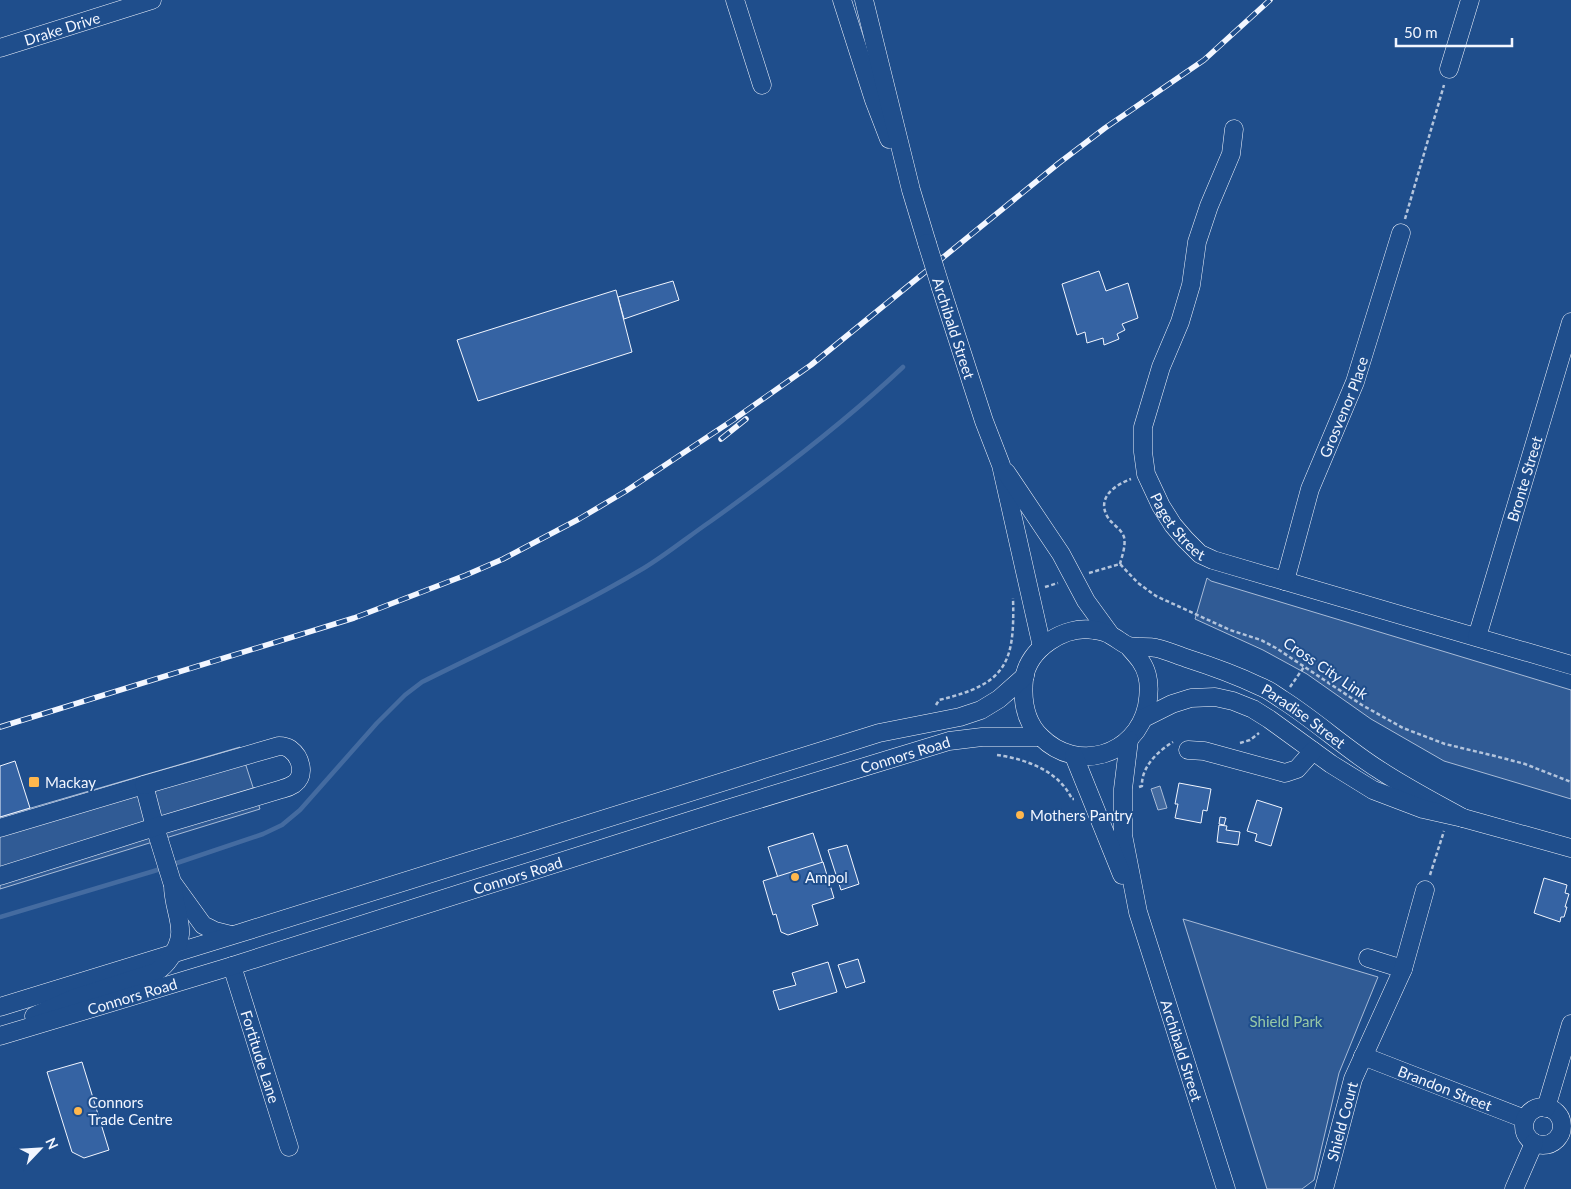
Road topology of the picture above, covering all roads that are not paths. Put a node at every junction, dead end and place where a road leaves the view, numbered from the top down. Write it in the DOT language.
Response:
graph roads {
  1 [pos="152,0"];
  2 [pos="735,0"];
  3 [pos="842,0"];
  4 [pos="864,0"];
  5 [pos="1470,0"];
  6 [pos="0,48"];
  7 [pos="1449,69"];
  8 [pos="762,85"];
  9 [pos="1234,129"];
  10 [pos="911,190"];
  11 [pos="1400,233"];
  12 [pos="1571,322"];
  13 [pos="1001,465"];
  14 [pos="1285,581"];
  15 [pos="1110,634"];
  16 [pos="1477,637"];
  17 [pos="1128,646"];
  18 [pos="1042,647"];
  19 [pos="1571,665"];
  20 [pos="1024,676"];
  21 [pos="1144,718"];
  22 [pos="1040,737"];
  23 [pos="1129,740"];
  24 [pos="1188,750"];
  25 [pos="1313,751"];
  26 [pos="1074,756"];
  27 [pos="144,785"];
  28 [pos="1463,818"];
  29 [pos="155,827"];
  30 [pos="0,828"];
  31 [pos="1571,848"];
  32 [pos="0,876"];
  33 [pos="172,880"];
  34 [pos="1425,890"];
  35 [pos="1138,912"];
  36 [pos="232,935"];
  37 [pos="174,953"];
  38 [pos="1368,958"];
  39 [pos="232,966"];
  40 [pos="1403,969"];
  41 [pos="0,1007"];
  42 [pos="1571,1024"];
  43 [pos="1,1036"];
  44 [pos="1363,1056"];
  45 [pos="1546,1108"];
  46 [pos="1525,1119"];
  47 [pos="1566,1135"];
  48 [pos="1534,1143"];
  49 [pos="289,1147"];
  50 [pos="1226,1189"];
  51 [pos="1324,1189"];
  52 [pos="1514,1189"];
  1 -- 6 [label="street, Drake Drive"];
  2 -- 8 [label="street"];
  3 -- 10 [label="street, Archibald Street"];
  4 -- 10 [label="street, Archibald Street"];
  5 -- 7 [label="street"];
  9 -- 14 [label="street, Paget Street"];
  10 -- 13 [label="street, Archibald Street, bridge"];
  11 -- 14 [label="street, Grosvenor Place"];
  12 -- 16 [label="street, Bronte Street"];
  13 -- 15 [label="street, Archibald Street"];
  13 -- 18 [label="street, Archibald Street"];
  14 -- 16 [label="street, Paget Street"];
  15 -- 17 [label="street"];
  15 -- 18 [label="street"];
  16 -- 19 [label="street, Paget Street"];
  17 -- 21 [label="street"];
  17 -- 28 [label="street, Paradise Street"];
  18 -- 20 [label="street"];
  20 -- 22 [label="street"];
  20 -- 36 [label="street, Connors Road"];
  21 -- 23 [label="street"];
  21 -- 25 [label="street, Paradise Street"];
  22 -- 26 [label="street"];
  22 -- 39 [label="street, Connors Road"];
  23 -- 26 [label="street"];
  23 -- 35 [label="street, Archibald Street"];
  24 -- 25 [label="street, Paradise Street"];
  25 -- 28 [label="street, Paradise Street"];
  26 -- 35 [label="street, Archibald Street"];
  27 -- 29 [label="street"];
  27 -- 29 [label="street"];
  27 -- 30 [label="street"];
  28 -- 31 [label="street, Paradise Street"];
  29 -- 32 [label="street"];
  29 -- 33 [label="street"];
  33 -- 36 [label="street"];
  33 -- 37 [label="street"];
  34 -- 40 [label="street, Shield Court"];
  35 -- 50 [label="street, Archibald Street"];
  36 -- 37 [label="street, Connors Road"];
  37 -- 41 [label="street, Connors Road"];
  37 -- 43 [label="street"];
  38 -- 40 [label="street"];
  39 -- 43 [label="street, Connors Road"];
  39 -- 49 [label="street, Fortitude Lane"];
  40 -- 44 [label="street, Shield Court"];
  42 -- 45 [label="street"];
  44 -- 46 [label="street, Brandon Street"];
  44 -- 51 [label="street, Shield Court"];
  45 -- 46 [label="street"];
  45 -- 47 [label="street"];
  46 -- 48 [label="street"];
  47 -- 48 [label="street"];
  48 -- 52 [label="street"];
}
